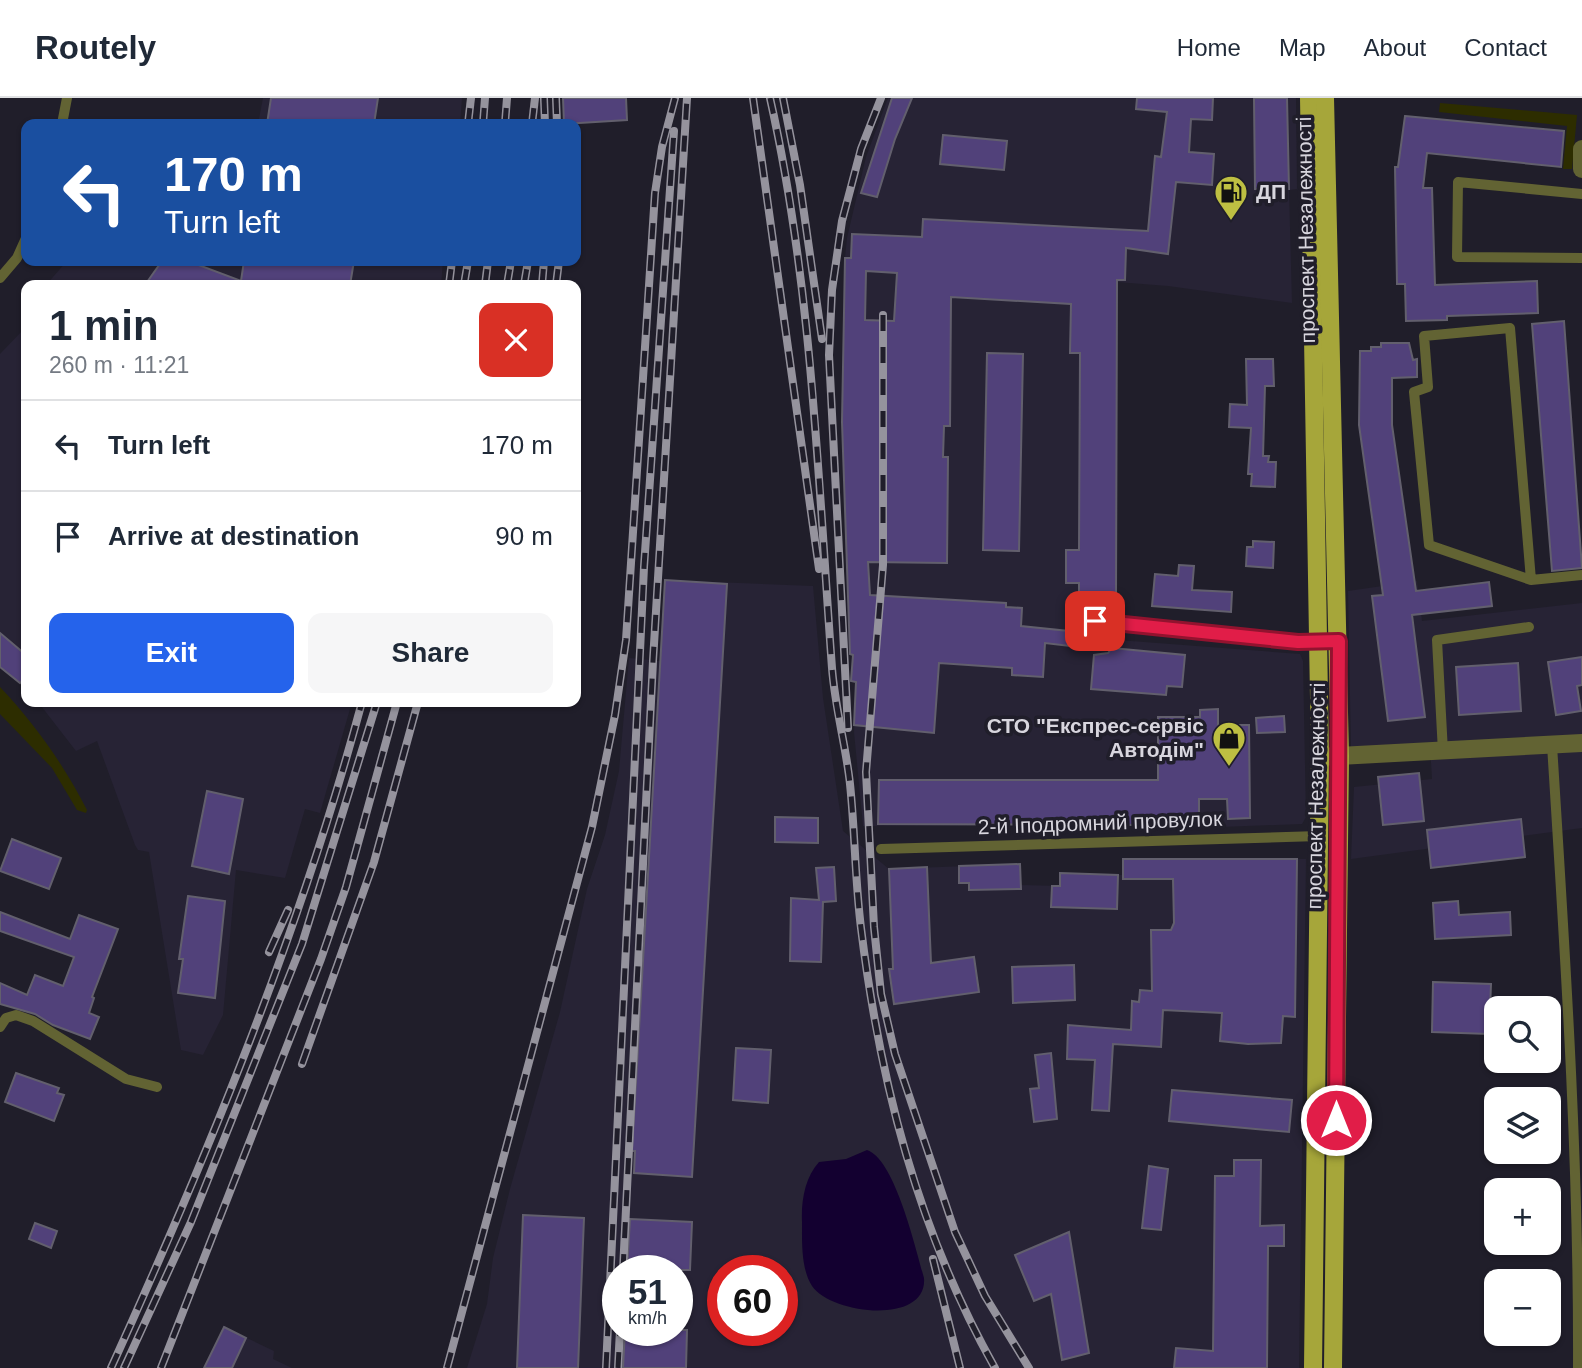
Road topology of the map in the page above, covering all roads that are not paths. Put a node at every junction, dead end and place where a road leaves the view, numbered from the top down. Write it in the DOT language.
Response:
graph roads {
  1 [pos="67,98"];
  2 [pos="1309,98"];
  3 [pos="1325,98"];
  4 [pos="63,119"];
  5 [pos="1582,149"];
  6 [pos="1582,169"];
  7 [pos="1582,194"];
  8 [pos="21,249"];
  9 [pos="1582,258"];
  10 [pos="0,278"];
  11 [pos="1582,575"];
  12 [pos="1531,580"];
  13 [pos="1073,619"];
  14 [pos="1095,621"];
  15 [pos="1529,627"];
  16 [pos="1339,641"];
  17 [pos="1318,642"];
  18 [pos="1086,644"];
  19 [pos="1582,743"];
  20 [pos="1552,745"];
  21 [pos="1443,752"];
  22 [pos="1320,757"];
  23 [pos="1340,757"];
  24 [pos="1319,836"];
  25 [pos="881,849"];
  26 [pos="0,1027"];
  27 [pos="157,1087"];
  28 [pos="1313,1368"];
  29 [pos="1334,1368"];
  30 [pos="1578,1368"];
  1 -- 4 [label="lane"];
  2 -- 17 [label="main road, проспект Незалежності"];
  3 -- 16 [label="main road, проспект Незалежності"];
  5 -- 6 [label="street"];
  7 -- 9 [label="lane"];
  8 -- 10 [label="lane"];
  11 -- 12 [label="lane"];
  12 -- 12 [label="lane"];
  13 -- 14 [label="lane"];
  14 -- 17 [label="lane"];
  14 -- 18 [label="lane"];
  15 -- 21 [label="lane"];
  16 -- 17 [label="lane"];
  16 -- 23 [label="main road, проспект Незалежності"];
  17 -- 22 [label="main road, проспект Незалежності"];
  19 -- 20 [label="street"];
  20 -- 21 [label="street"];
  20 -- 30 [label="lane"];
  21 -- 23 [label="street"];
  22 -- 23 [label="street"];
  22 -- 24 [label="main road, проспект Незалежності"];
  23 -- 29 [label="main road, проспект Незалежності"];
  24 -- 25 [label="lane, 2-й Іподромний провулок"];
  24 -- 28 [label="main road, проспект Незалежності"];
  26 -- 27 [label="lane"];
}
